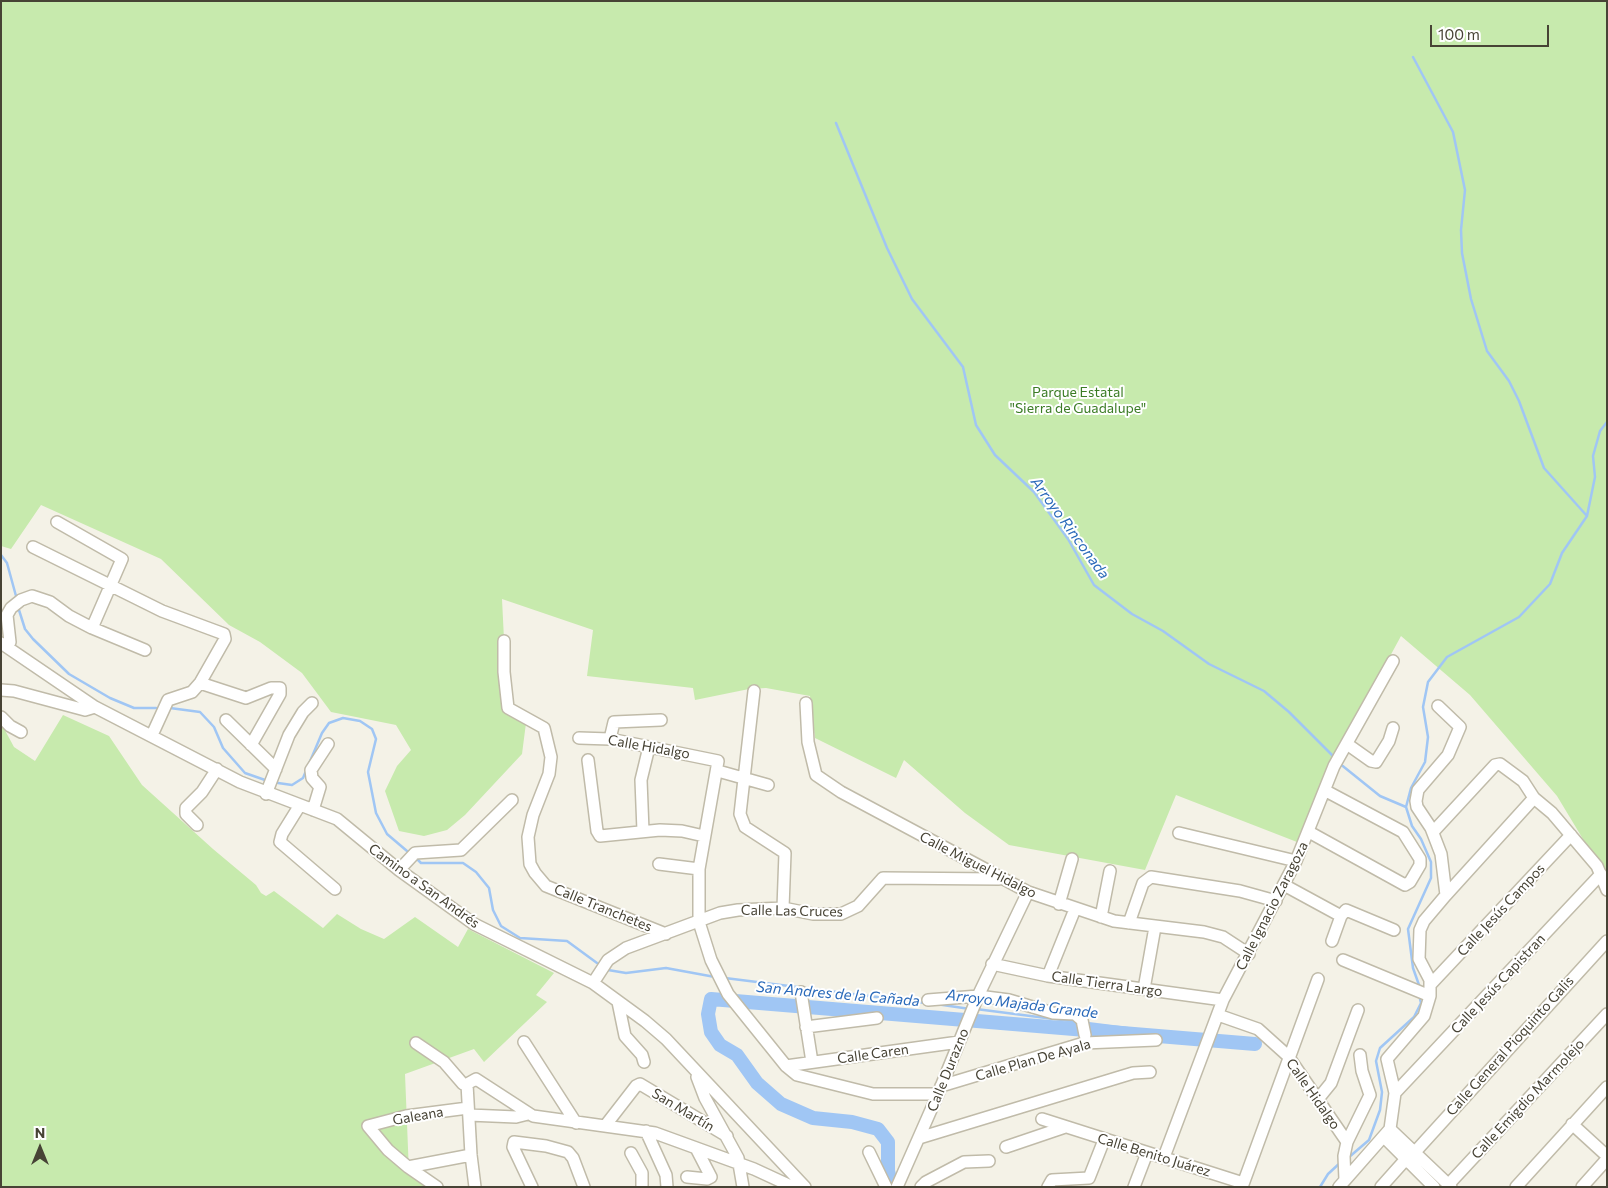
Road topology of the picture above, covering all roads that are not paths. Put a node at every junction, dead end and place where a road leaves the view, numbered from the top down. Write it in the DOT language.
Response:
graph roads {
  1 [pos="56,522"];
  2 [pos="32,547"];
  3 [pos="112,587"];
  4 [pos="92,628"];
  5 [pos="504,641"];
  6 [pos="5,644"];
  7 [pos="145,650"];
  8 [pos="1393,661"];
  9 [pos="200,683"];
  10 [pos="1,690"];
  11 [pos="754,691"];
  12 [pos="312,703"];
  13 [pos="806,703"];
  14 [pos="1438,706"];
  15 [pos="95,707"];
  16 [pos="1,717"];
  17 [pos="226,720"];
  18 [pos="661,720"];
  19 [pos="1393,728"];
  20 [pos="21,732"];
  21 [pos="152,735"];
  22 [pos="579,738"];
  23 [pos="610,739"];
  24 [pos="328,744"];
  25 [pos="1347,744"];
  26 [pos="251,745"];
  27 [pos="649,747"];
  28 [pos="588,760"];
  29 [pos="718,766"];
  30 [pos="217,769"];
  31 [pos="276,769"];
  32 [pos="743,778"];
  33 [pos="768,785"];
  34 [pos="1326,790"];
  35 [pos="266,794"];
  36 [pos="1534,798"];
  37 [pos="512,800"];
  38 [pos="300,805"];
  39 [pos="313,810"];
  40 [pos="197,825"];
  41 [pos="643,831"];
  42 [pos="1309,832"];
  43 [pos="1433,832"];
  44 [pos="1179,833"];
  45 [pos="704,836"];
  46 [pos="1570,836"];
  47 [pos="1072,859"];
  48 [pos="1296,861"];
  49 [pos="659,864"];
  50 [pos="699,869"];
  51 [pos="399,870"];
  52 [pos="1110,871"];
  53 [pos="1601,874"];
  54 [pos="1001,879"];
  55 [pos="1284,885"];
  56 [pos="335,889"];
  57 [pos="1607,890"];
  58 [pos="1028,892"];
  59 [pos="1446,895"];
  60 [pos="1276,901"];
  61 [pos="1059,904"];
  62 [pos="783,908"];
  63 [pos="1075,909"];
  64 [pos="1341,916"];
  65 [pos="1101,917"];
  66 [pos="699,922"];
  67 [pos="1129,923"];
  68 [pos="1156,927"];
  69 [pos="1394,930"];
  70 [pos="666,934"];
  71 [pos="1332,941"];
  72 [pos="1607,941"];
  73 [pos="1249,954"];
  74 [pos="1343,960"];
  75 [pos="992,964"];
  76 [pos="1048,976"];
  77 [pos="1318,979"];
  78 [pos="593,983"];
  79 [pos="1431,984"];
  80 [pos="1144,989"];
  81 [pos="801,992"];
  82 [pos="978,996"];
  83 [pos="1430,996"];
  84 [pos="928,1000"];
  85 [pos="1223,1000"];
  86 [pos="618,1002"];
  87 [pos="1358,1010"];
  88 [pos="1607,1014"];
  89 [pos="1218,1015"];
  90 [pos="877,1018"];
  91 [pos="806,1027"];
  92 [pos="1085,1036"];
  93 [pos="1156,1040"];
  94 [pos="524,1042"];
  95 [pos="960,1042"];
  96 [pos="416,1043"];
  97 [pos="1360,1055"];
  98 [pos="1288,1056"];
  99 [pos="644,1062"];
  100 [pos="812,1062"];
  101 [pos="786,1066"];
  102 [pos="694,1069"];
  103 [pos="1150,1072"];
  104 [pos="467,1084"];
  105 [pos="1607,1087"];
  106 [pos="939,1090"];
  107 [pos="1396,1093"];
  108 [pos="1318,1099"];
  109 [pos="469,1111"];
  110 [pos="528,1114"];
  111 [pos="1042,1119"];
  112 [pos="576,1123"];
  113 [pos="1572,1124"];
  114 [pos="605,1126"];
  115 [pos="1065,1127"];
  116 [pos="646,1131"];
  117 [pos="1387,1133"];
  118 [pos="727,1136"];
  119 [pos="919,1138"];
  120 [pos="1104,1140"];
  121 [pos="1347,1142"];
  122 [pos="1006,1146"];
  123 [pos="696,1148"];
  124 [pos="631,1152"];
  125 [pos="870,1152"];
  126 [pos="1147,1153"];
  127 [pos="471,1155"];
  128 [pos="1410,1156"];
  129 [pos="1164,1157"];
  130 [pos="1607,1157"];
  131 [pos="989,1161"];
  132 [pos="740,1165"];
  133 [pos="408,1167"];
  134 [pos="687,1177"];
  135 [pos="1342,1184"];
  136 [pos="1243,1185"];
  137 [pos="1449,1186"];
  138 [pos="437,1187"];
  139 [pos="475,1187"];
  140 [pos="532,1187"];
  141 [pos="584,1187"];
  142 [pos="642,1187"];
  143 [pos="667,1187"];
  144 [pos="743,1187"];
  145 [pos="792,1187"];
  146 [pos="805,1187"];
  147 [pos="886,1187"];
  148 [pos="897,1187"];
  149 [pos="921,1187"];
  150 [pos="1048,1187"];
  151 [pos="1134,1187"];
  152 [pos="1381,1187"];
  153 [pos="1434,1187"];
  154 [pos="1516,1187"];
  155 [pos="1582,1187"];
  1 -- 3 [label="street"];
  2 -- 3 [label="street"];
  3 -- 4 [label="street"];
  3 -- 9 [label="street"];
  4 -- 6 [label="street"];
  4 -- 7 [label="street"];
  5 -- 70 [label="street, Calle Tranchetes"];
  6 -- 15 [label="street, Camino a San Andrés"];
  8 -- 25 [label="street, Calle Ignacio Zaragoza"];
  9 -- 21 [label="street"];
  9 -- 26 [label="street"];
  10 -- 15 [label="street"];
  11 -- 32 [label="street"];
  12 -- 31 [label="street"];
  13 -- 54 [label="street, Calle Miguel Hidalgo"];
  14 -- 43 [label="street"];
  15 -- 21 [label="street, Camino a San Andrés"];
  16 -- 20 [label="street"];
  17 -- 26 [label="street"];
  18 -- 23 [label="street"];
  19 -- 25 [label="street"];
  21 -- 30 [label="street, Camino a San Andrés"];
  22 -- 23 [label="street, Calle Hidalgo"];
  23 -- 27 [label="street, Calle Hidalgo"];
  24 -- 39 [label="street"];
  25 -- 34 [label="street, Calle Ignacio Zaragoza"];
  26 -- 31 [label="street"];
  27 -- 29 [label="street, Calle Hidalgo"];
  27 -- 41 [label="street"];
  28 -- 41 [label="street"];
  29 -- 32 [label="street, Calle Hidalgo"];
  29 -- 45 [label="street, Calle Plan De Ayala"];
  30 -- 35 [label="street, Camino a San Andrés"];
  30 -- 40 [label="street"];
  31 -- 35 [label="street"];
  32 -- 33 [label="street, Calle Hidalgo"];
  32 -- 62 [label="street"];
  34 -- 42 [label="street, Calle Ignacio Zaragoza"];
  34 -- 42 [label="street"];
  35 -- 38 [label="street, Camino a San Andrés"];
  36 -- 43 [label="street"];
  36 -- 46 [label="street"];
  36 -- 59 [label="street"];
  37 -- 51 [label="street"];
  38 -- 39 [label="street, Camino a San Andrés"];
  38 -- 56 [label="street"];
  39 -- 51 [label="street, Camino a San Andrés"];
  41 -- 45 [label="street"];
  42 -- 48 [label="street, Calle Ignacio Zaragoza"];
  43 -- 59 [label="street"];
  44 -- 48 [label="street"];
  45 -- 50 [label="street, Calle Plan De Ayala"];
  46 -- 53 [label="street"];
  46 -- 79 [label="street, Calle Jesús Campos"];
  47 -- 61 [label="street"];
  48 -- 55 [label="street, Calle Ignacio Zaragoza"];
  49 -- 50 [label="street"];
  50 -- 66 [label="street, Calle Plan De Ayala"];
  51 -- 78 [label="street, Camino a San Andrés"];
  52 -- 65 [label="street"];
  53 -- 57 [label="street"];
  53 -- 107 [label="street, Calle Jesús Capistran"];
  54 -- 58 [label="street, Calle Miguel Hidalgo"];
  54 -- 62 [label="street, Calle Las Cruces"];
  55 -- 60 [label="street, Calle Ignacio Zaragoza"];
  55 -- 64 [label="street"];
  58 -- 61 [label="street, Calle Miguel Hidalgo"];
  58 -- 75 [label="street, Calle Durazno"];
  59 -- 79 [label="street"];
  60 -- 67 [label="street"];
  60 -- 73 [label="street, Calle Ignacio Zaragoza"];
  61 -- 63 [label="street, Calle Miguel Hidalgo"];
  62 -- 66 [label="street, Calle Las Cruces"];
  63 -- 65 [label="street, Calle Miguel Hidalgo"];
  63 -- 76 [label="street"];
  64 -- 69 [label="street"];
  64 -- 71 [label="street"];
  65 -- 67 [label="street, Calle Miguel Hidalgo"];
  66 -- 70 [label="street, Calle Las Cruces"];
  66 -- 101 [label="street, Calle Plan De Ayala"];
  67 -- 68 [label="street, Calle Miguel Hidalgo"];
  68 -- 73 [label="street, Calle Miguel Hidalgo"];
  68 -- 80 [label="street"];
  70 -- 78 [label="street, Calle Las Cruces"];
  72 -- 128 [label="street, Calle General Pioquinto Galis"];
  73 -- 85 [label="street, Calle Ignacio Zaragoza"];
  74 -- 83 [label="street"];
  75 -- 76 [label="street, Calle Tierra Largo"];
  75 -- 82 [label="street, Calle Durazno"];
  76 -- 80 [label="street, Calle Tierra Largo"];
  77 -- 98 [label="street"];
  78 -- 86 [label="street, Camino a San Andrés"];
  79 -- 83 [label="street"];
  80 -- 85 [label="street, Calle Tierra Largo"];
  81 -- 91 [label="street"];
  82 -- 84 [label="street"];
  82 -- 92 [label="street"];
  82 -- 95 [label="street, Calle Durazno"];
  83 -- 107 [label="street"];
  85 -- 89 [label="street, Calle Ignacio Zaragoza"];
  86 -- 99 [label="street"];
  86 -- 102 [label="street, Camino a San Andrés"];
  87 -- 108 [label="street"];
  88 -- 137 [label="street, Calle Emigdio Marmolejo"];
  89 -- 98 [label="street, Calle Hidalgo"];
  89 -- 129 [label="street, Calle Ignacio Zaragoza"];
  90 -- 91 [label="street"];
  91 -- 100 [label="street"];
  93 -- 106 [label="street, Calle Plan De Ayala"];
  94 -- 112 [label="street"];
  95 -- 100 [label="street, Calle Caren"];
  95 -- 106 [label="street, Calle Durazno"];
  96 -- 104 [label="street"];
  97 -- 121 [label="street"];
  98 -- 108 [label="street, Calle Hidalgo"];
  98 -- 136 [label="street"];
  100 -- 101 [label="street, Calle Caren"];
  101 -- 106 [label="street, Calle Plan De Ayala"];
  102 -- 118 [label="street"];
  102 -- 146 [label="street, Camino a San Andrés"];
  103 -- 119 [label="street, Calle Durazno"];
  104 -- 109 [label="street"];
  104 -- 110 [label="street"];
  105 -- 113 [label="street"];
  106 -- 119 [label="street, Calle Durazno"];
  107 -- 117 [label="street"];
  108 -- 121 [label="street, Calle Hidalgo"];
  109 -- 110 [label="street, Galeana"];
  109 -- 127 [label="street"];
  109 -- 133 [label="street, Galeana"];
  110 -- 112 [label="street"];
  111 -- 115 [label="street, Calle Benito Juárez"];
  112 -- 114 [label="street"];
  113 -- 130 [label="street"];
  113 -- 154 [label="street"];
  114 -- 116 [label="street"];
  114 -- 118 [label="street, San Martín"];
  115 -- 120 [label="street, Calle Benito Juárez"];
  115 -- 122 [label="street"];
  116 -- 123 [label="street"];
  116 -- 143 [label="street"];
  117 -- 128 [label="street"];
  117 -- 135 [label="street"];
  118 -- 132 [label="street"];
  119 -- 148 [label="street, Calle Durazno"];
  120 -- 126 [label="street, Calle Benito Juárez"];
  120 -- 150 [label="street"];
  121 -- 135 [label="street, Calle Hidalgo"];
  123 -- 132 [label="street"];
  123 -- 134 [label="street"];
  124 -- 142 [label="street"];
  125 -- 147 [label="street"];
  126 -- 129 [label="street, Calle Benito Juárez"];
  126 -- 151 [label="street"];
  127 -- 133 [label="street"];
  127 -- 139 [label="street"];
  128 -- 137 [label="street"];
  128 -- 152 [label="street, Calle General Pioquinto Galis"];
  128 -- 153 [label="street"];
  129 -- 136 [label="street, Calle Benito Juárez"];
  130 -- 155 [label="street"];
  131 -- 149 [label="street"];
  132 -- 144 [label="street"];
  132 -- 145 [label="street"];
  133 -- 138 [label="street"];
  140 -- 141 [label="street"];
}
